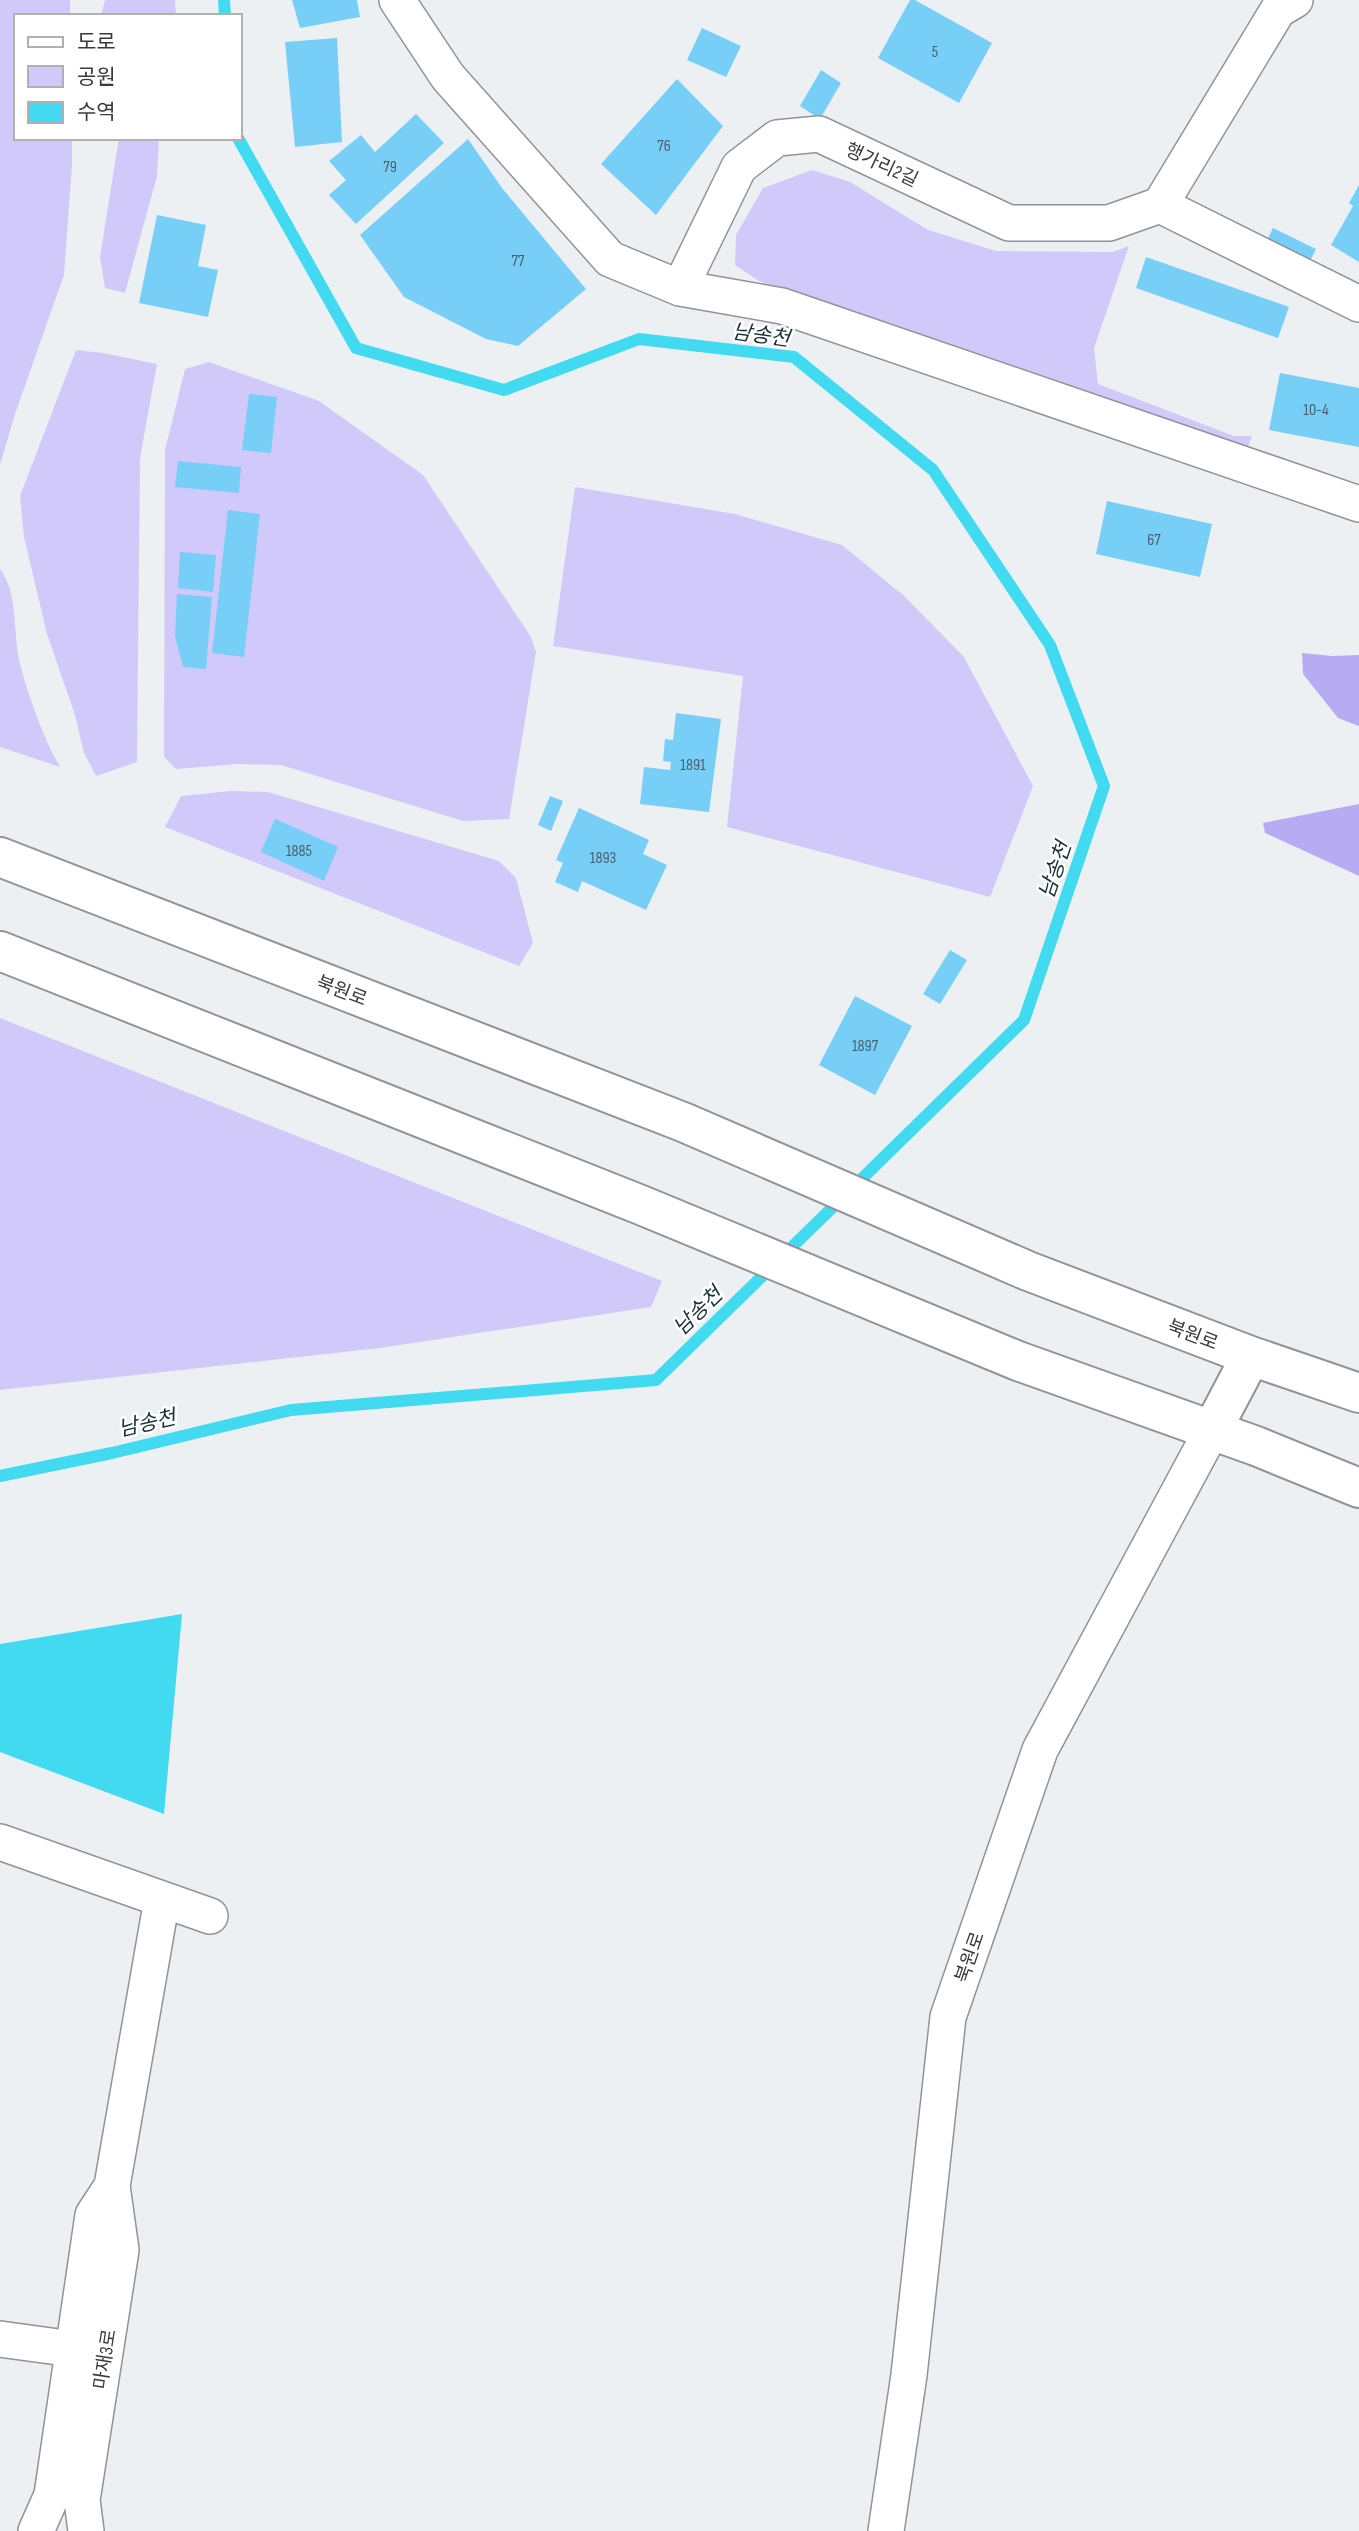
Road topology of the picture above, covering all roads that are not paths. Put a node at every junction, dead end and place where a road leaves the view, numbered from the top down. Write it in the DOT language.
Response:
graph roads {
  1 [pos="397,0"];
  2 [pos="1295,0"];
  3 [pos="1160,205"];
  4 [pos="680,288"];
  5 [pos="1359,304"];
  6 [pos="1359,504"];
  7 [pos="0,858"];
  8 [pos="0,951"];
  9 [pos="1251,1356"];
  10 [pos="1359,1393"];
  11 [pos="1212,1430"];
  12 [pos="1359,1488"];
  13 [pos="0,1842"];
  14 [pos="162,1899"];
  15 [pos="210,1916"];
  16 [pos="113,2186"];
  17 [pos="0,2339"];
  18 [pos="73,2349"];
  19 [pos="36,2531"];
  20 [pos="86,2531"];
  21 [pos="886,2531"];
  1 -- 4 [label="street"];
  2 -- 3 [label="street"];
  3 -- 4 [label="street, 행가리2길"];
  3 -- 5 [label="street"];
  4 -- 6 [label="street"];
  7 -- 9 [label="street, 북원로"];
  8 -- 11 [label="street"];
  9 -- 10 [label="street, 북원로"];
  9 -- 11 [label="street"];
  11 -- 12 [label="street"];
  11 -- 21 [label="street, 북원로"];
  13 -- 14 [label="street"];
  14 -- 15 [label="street"];
  14 -- 16 [label="street, 마재3로"];
  16 -- 18 [label="street, 마재3로"];
  16 -- 20 [label="street, 마재3로"];
  17 -- 18 [label="street, 마재3로"];
  18 -- 19 [label="street, 마재3로"];
}
